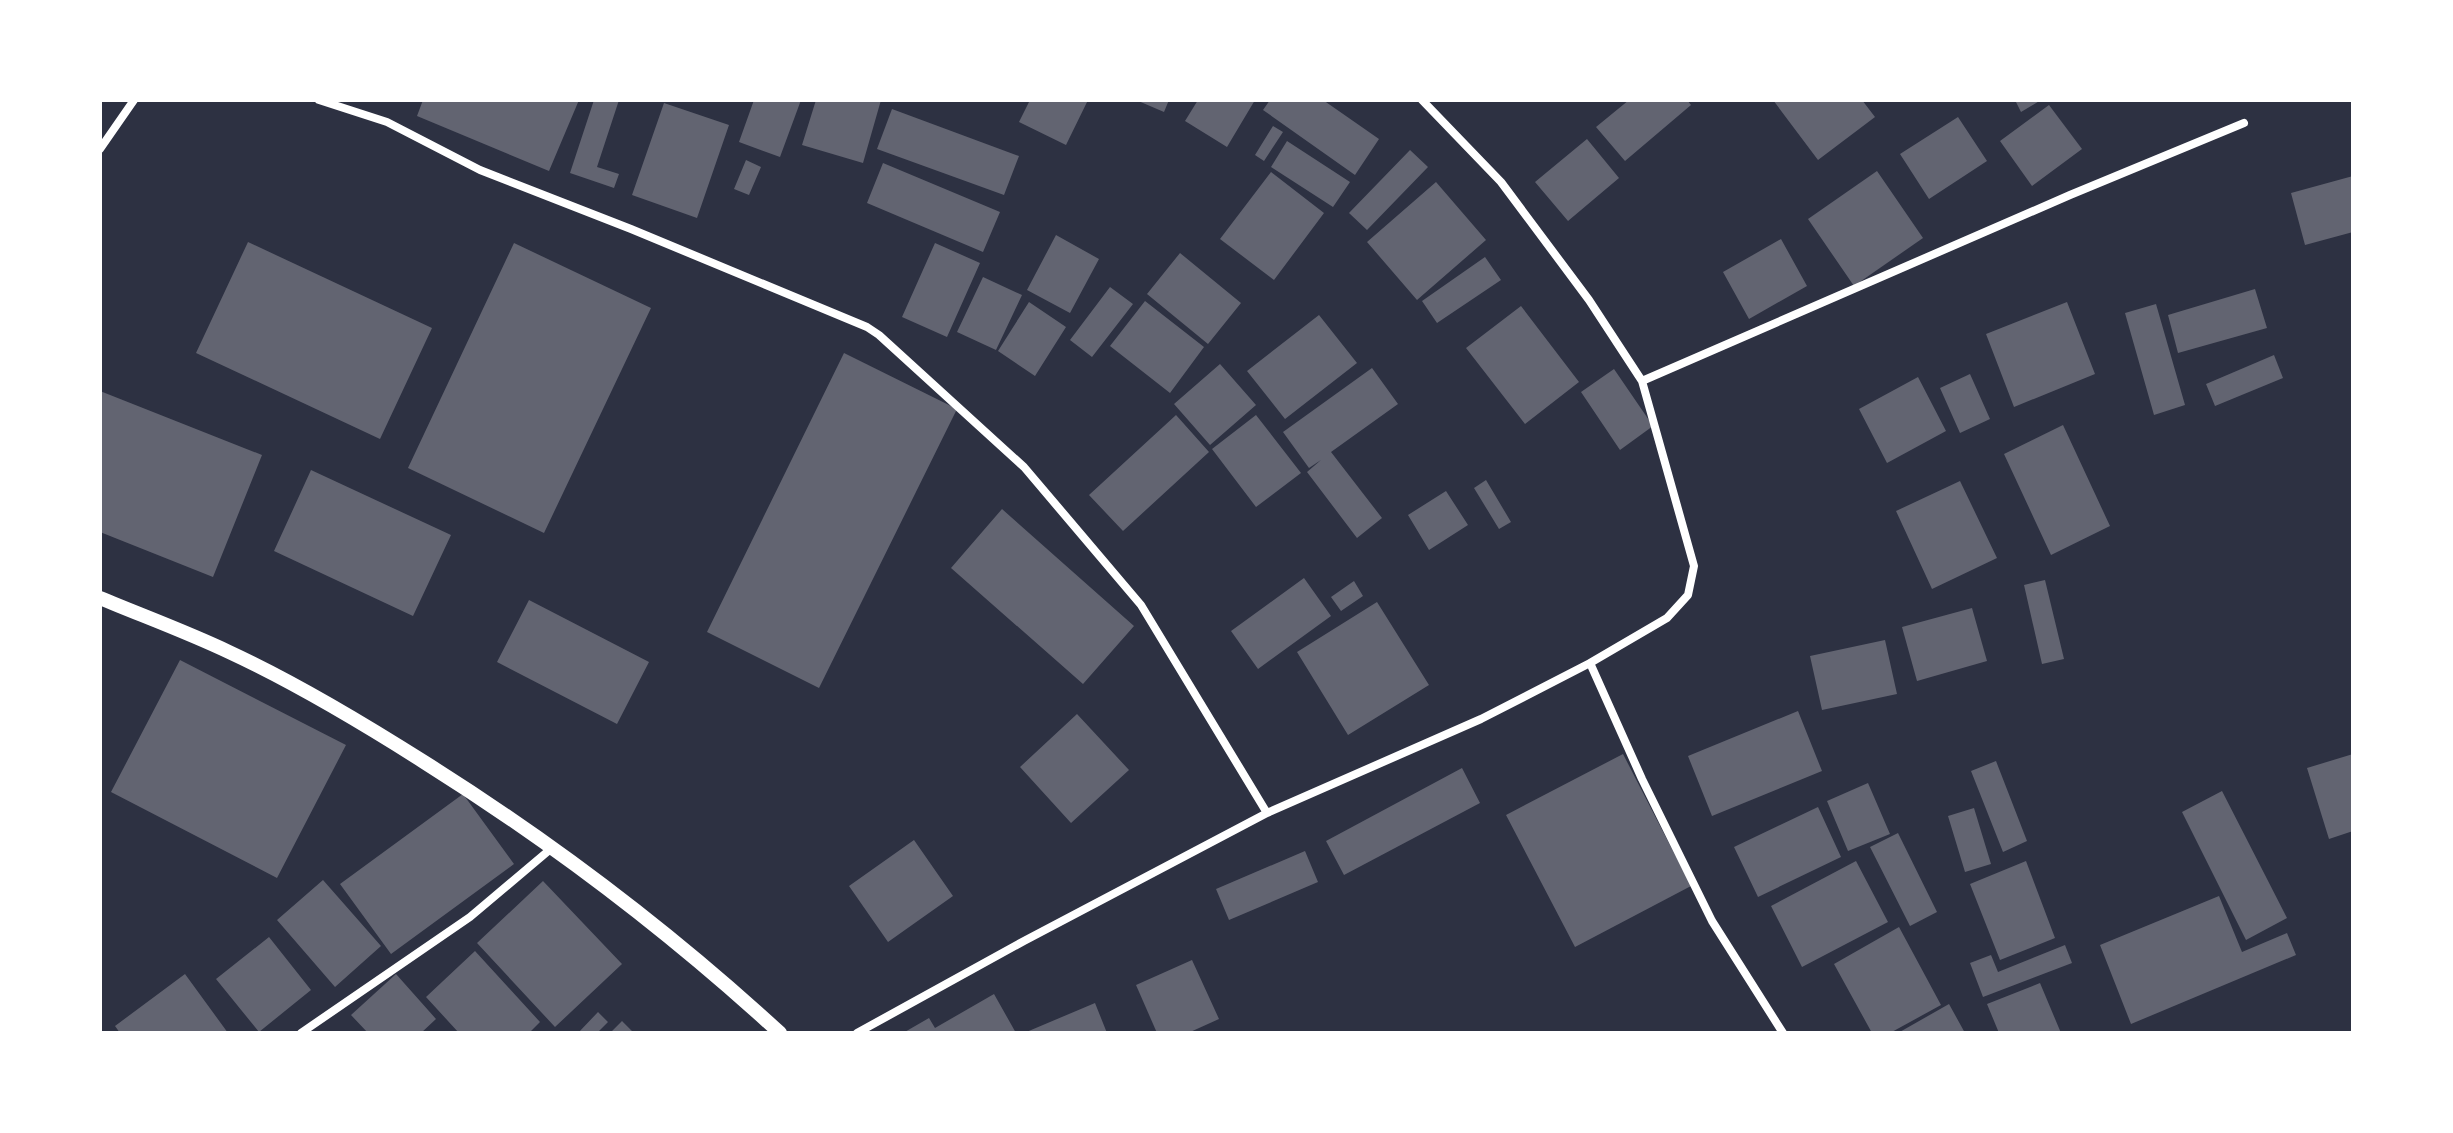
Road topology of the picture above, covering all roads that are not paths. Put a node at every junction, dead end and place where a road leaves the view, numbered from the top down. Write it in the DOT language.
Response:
graph roads {
  1 [pos="134,100"];
  2 [pos="319,100"];
  3 [pos="1422,100"];
  4 [pos="2244,123"];
  5 [pos="100,149"];
  6 [pos="1642,381"];
  7 [pos="100,598"];
  8 [pos="1590,663"];
  9 [pos="1267,813"];
  10 [pos="553,847"];
  11 [pos="301,1033"];
  12 [pos="780,1033"];
  13 [pos="857,1033"];
  14 [pos="1783,1033"];
  1 -- 5 [label="street"];
  2 -- 9 [label="street"];
  3 -- 6 [label="street"];
  4 -- 6 [label="street"];
  6 -- 8 [label="street"];
  7 -- 10 [label="street"];
  8 -- 9 [label="street"];
  8 -- 14 [label="street"];
  9 -- 13 [label="street"];
  10 -- 11 [label="street"];
  10 -- 12 [label="street"];
}
